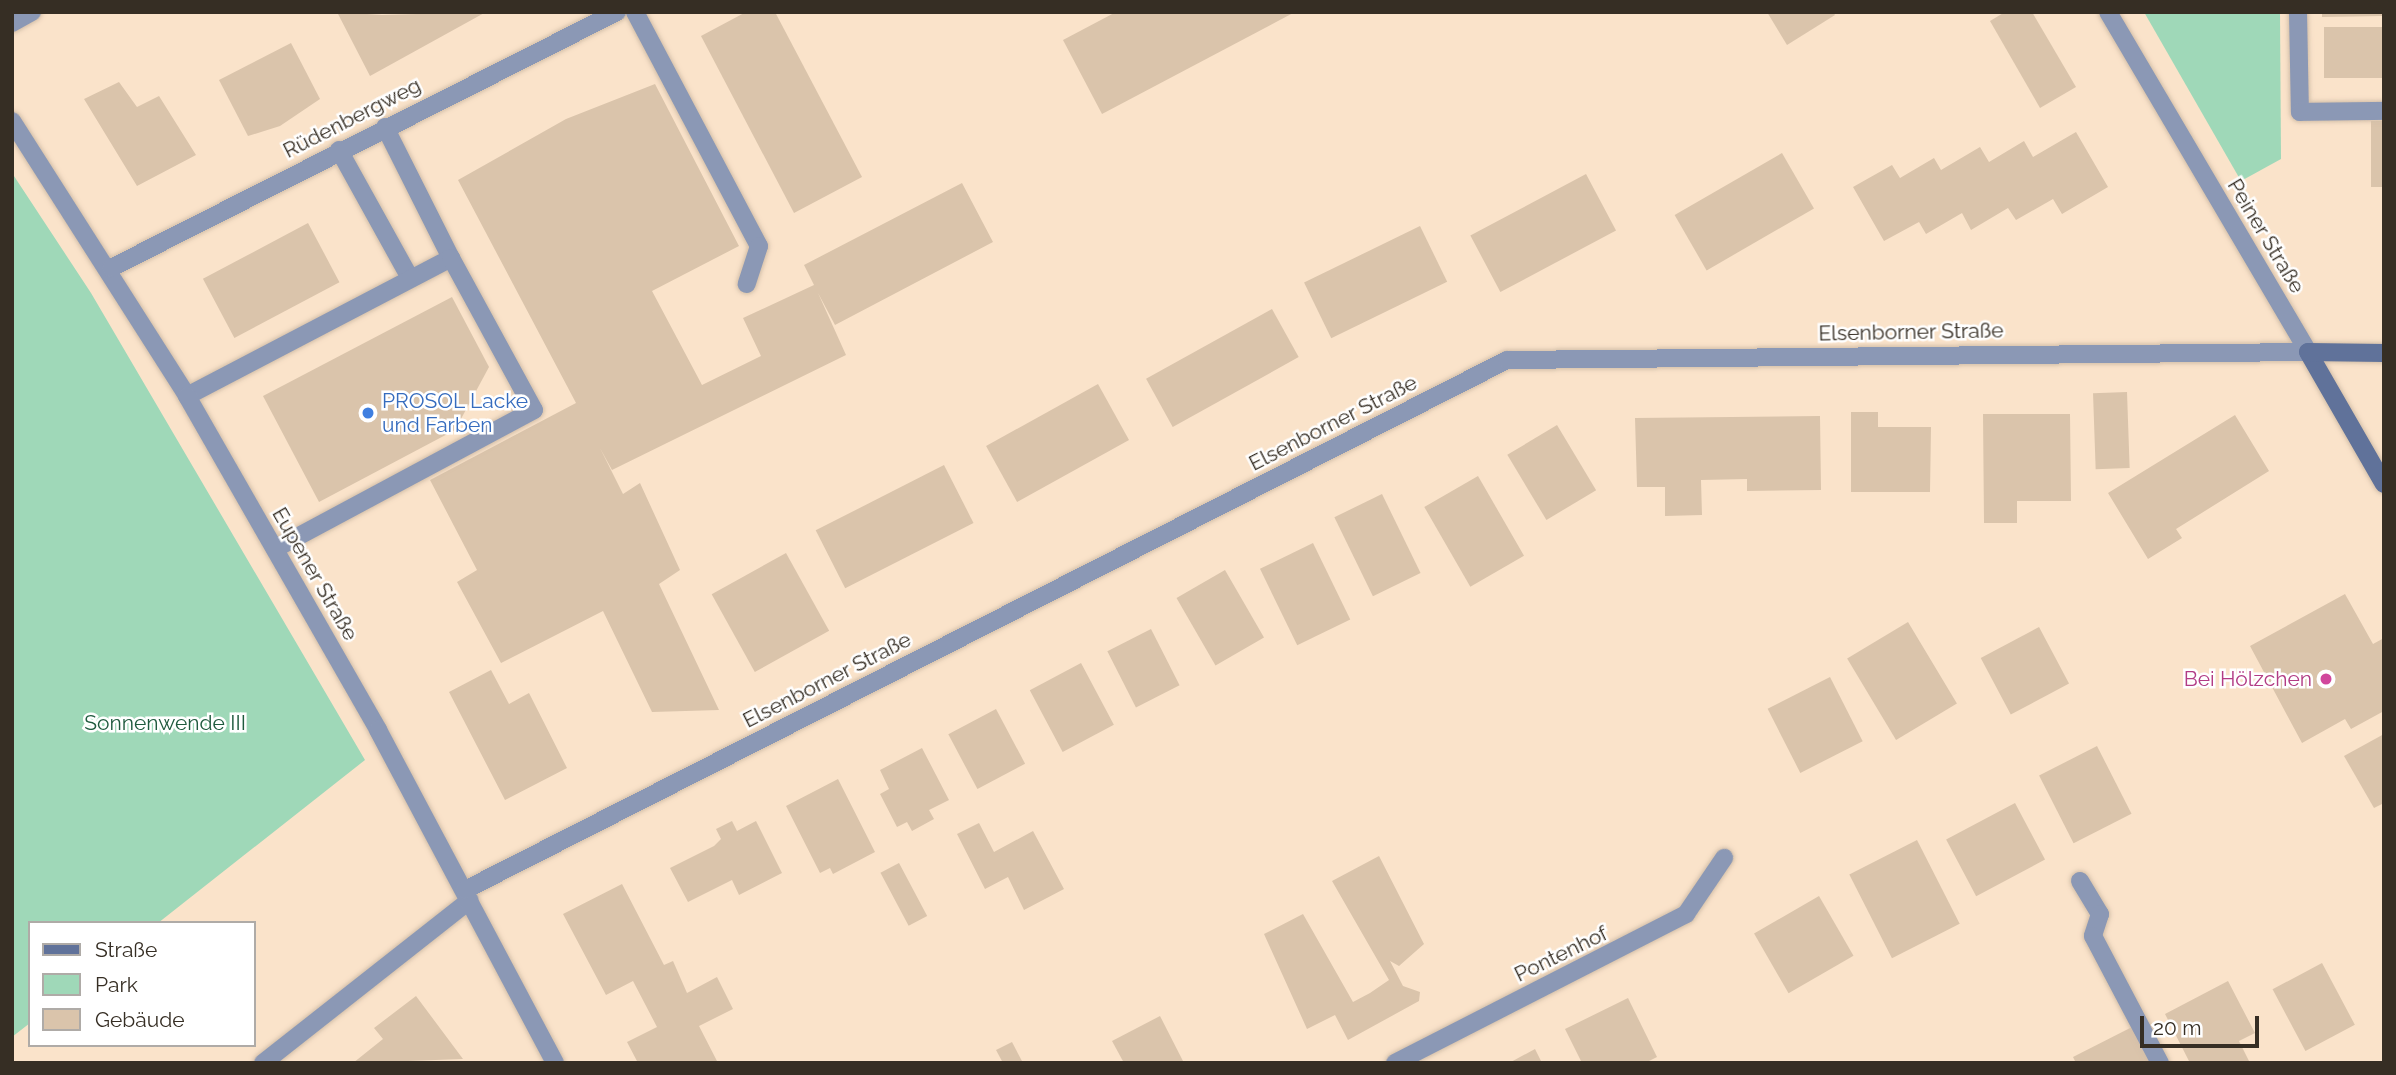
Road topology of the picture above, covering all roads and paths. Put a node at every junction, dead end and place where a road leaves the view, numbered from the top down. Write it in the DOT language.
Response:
graph roads {
  1 [pos="32,12"];
  2 [pos="617,12"];
  3 [pos="635,12"];
  4 [pos="2108,12"];
  5 [pos="2298,12"];
  6 [pos="12,23"];
  7 [pos="2384,111"];
  8 [pos="12,121"];
  9 [pos="384,127"];
  10 [pos="340,150"];
  11 [pos="451,258"];
  12 [pos="111,268"];
  13 [pos="411,278"];
  14 [pos="747,284"];
  15 [pos="2308,352"];
  16 [pos="2384,353"];
  17 [pos="187,396"];
  18 [pos="2384,484"];
  19 [pos="275,549"];
  20 [pos="1724,858"];
  21 [pos="2080,881"];
  22 [pos="468,895"];
  23 [pos="263,1063"];
  24 [pos="555,1063"];
  25 [pos="1395,1063"];
  26 [pos="2160,1063"];
  1 -- 6 [label="street"];
  2 -- 9 [label="street, Rüdenbergweg"];
  3 -- 14 [label="street"];
  4 -- 15 [label="street, Peiner Straße"];
  5 -- 7 [label="street"];
  8 -- 12 [label="street, Eupener Straße"];
  9 -- 10 [label="street, Rüdenbergweg"];
  9 -- 11 [label="street"];
  10 -- 12 [label="street, Rüdenbergweg"];
  10 -- 13 [label="street"];
  11 -- 13 [label="street"];
  11 -- 19 [label="street"];
  12 -- 17 [label="street, Eupener Straße"];
  13 -- 17 [label="street"];
  15 -- 16 [label="street"];
  15 -- 18 [label="street, Peiner Straße"];
  15 -- 22 [label="street, Elsenborner Straße"];
  17 -- 19 [label="street, Eupener Straße"];
  19 -- 22 [label="street, Eupener Straße"];
  20 -- 25 [label="street, Pontenhof"];
  21 -- 26 [label="street"];
  22 -- 23 [label="street, Elsenborner Straße"];
  22 -- 24 [label="street, Eupener Straße"];
}
